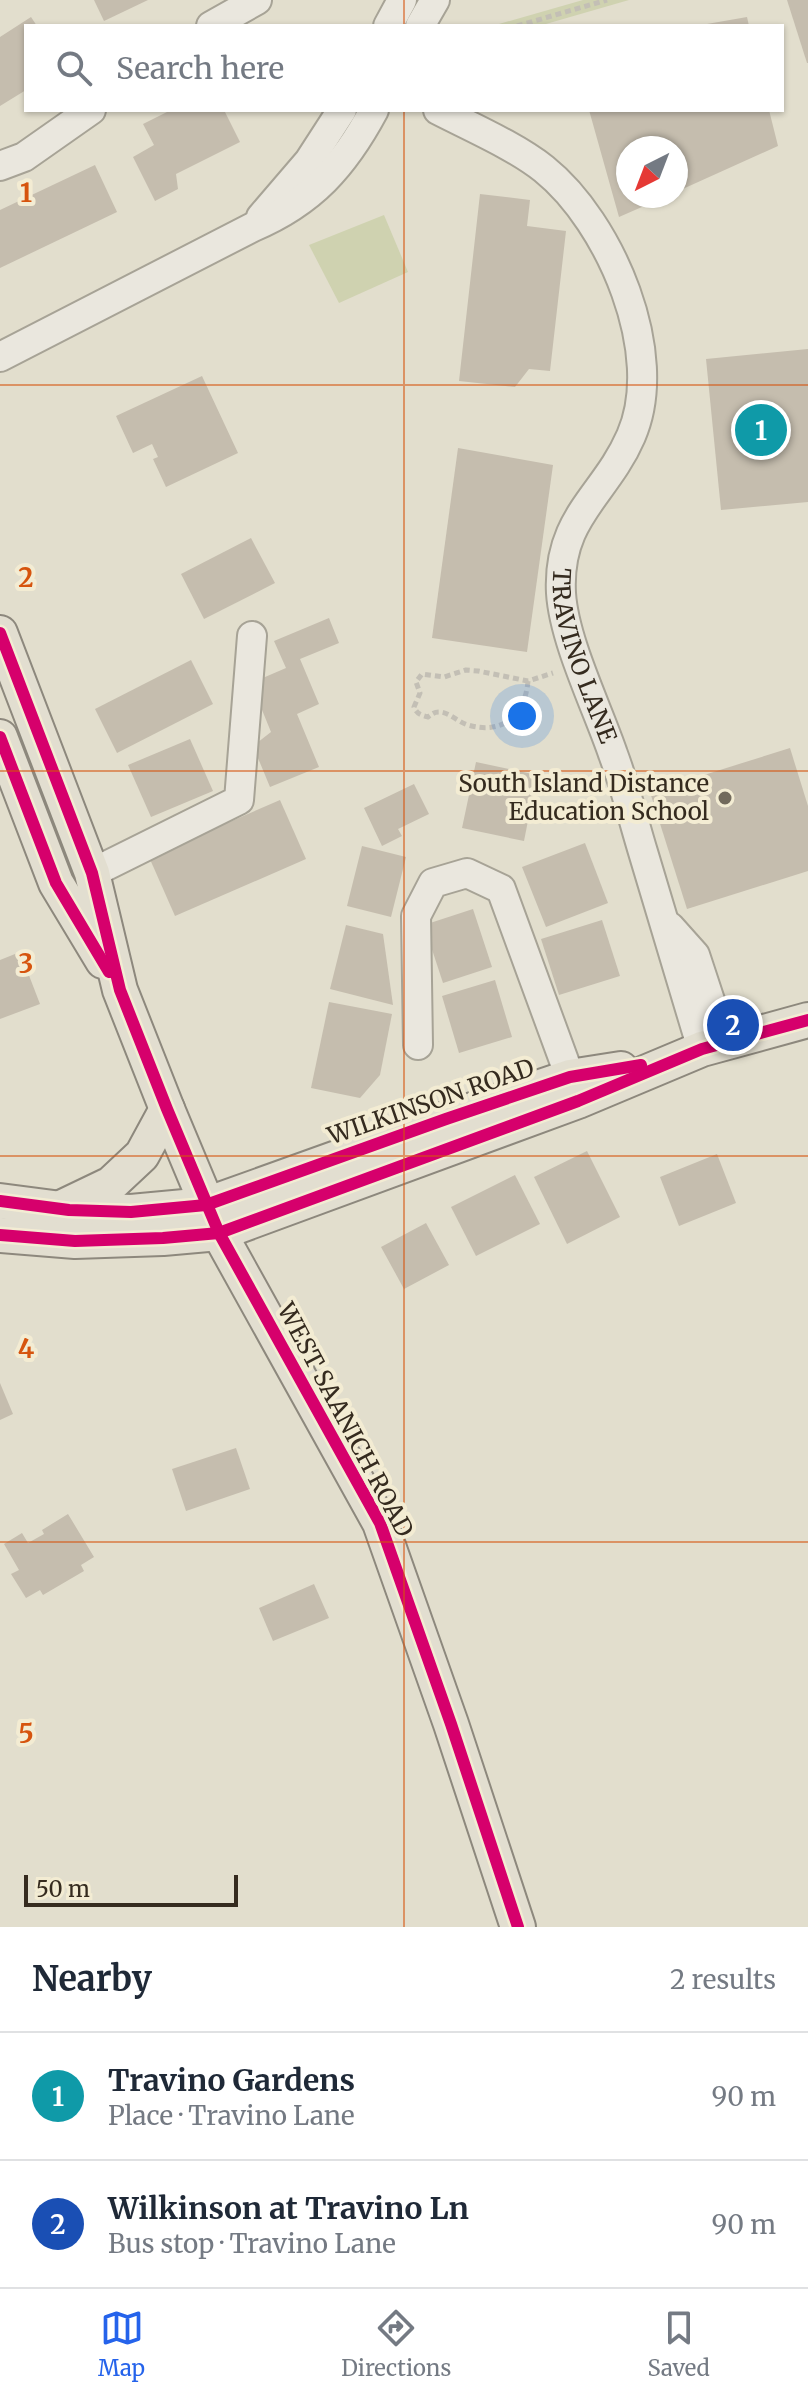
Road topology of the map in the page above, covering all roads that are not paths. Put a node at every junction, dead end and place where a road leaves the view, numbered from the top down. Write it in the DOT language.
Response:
graph roads {
  1 [pos="257,0"];
  2 [pos="402,0"];
  3 [pos="435,0"];
  4 [pos="215,24"];
  5 [pos="389,24"];
  6 [pos="421,24"];
  7 [pos="88,112"];
  8 [pos="341,112"];
  9 [pos="373,112"];
  10 [pos="442,112"];
  11 [pos="0,166"];
  12 [pos="253,227"];
  13 [pos="0,357"];
  14 [pos="0,633"];
  15 [pos="252,636"];
  16 [pos="0,737"];
  17 [pos="92,873"];
  18 [pos="120,990"];
  19 [pos="808,1020"];
  20 [pos="418,1045"];
  21 [pos="701,1051"];
  22 [pos="570,1077"];
  23 [pos="167,1109"];
  24 [pos="0,1201"];
  25 [pos="59,1209"];
  26 [pos="213,1219"];
  27 [pos="0,1235"];
  28 [pos="518,1927"];
  1 -- 4 [label="street"];
  2 -- 5 [label="street"];
  3 -- 6 [label="street"];
  7 -- 11 [label="street"];
  8 -- 12 [label="street"];
  9 -- 12 [label="street"];
  10 -- 21 [label="street, TRAVINO LANE"];
  12 -- 13 [label="street"];
  14 -- 17 [label="main road, WEST SAANICH ROAD"];
  15 -- 17 [label="street"];
  16 -- 18 [label="main road, WEST SAANICH ROAD"];
  17 -- 18 [label="main road, WEST SAANICH ROAD"];
  18 -- 23 [label="main road, WEST SAANICH ROAD"];
  19 -- 21 [label="main road, WILKINSON ROAD"];
  20 -- 22 [label="street"];
  21 -- 22 [label="main road, WILKINSON ROAD"];
  21 -- 26 [label="main road, WILKINSON ROAD"];
  22 -- 26 [label="main road, WILKINSON ROAD"];
  23 -- 25 [label="main road"];
  23 -- 26 [label="main road, WEST SAANICH ROAD"];
  24 -- 25 [label="main road"];
  25 -- 26 [label="main road"];
  26 -- 27 [label="main road"];
  26 -- 28 [label="main road, WEST SAANICH ROAD"];
}
